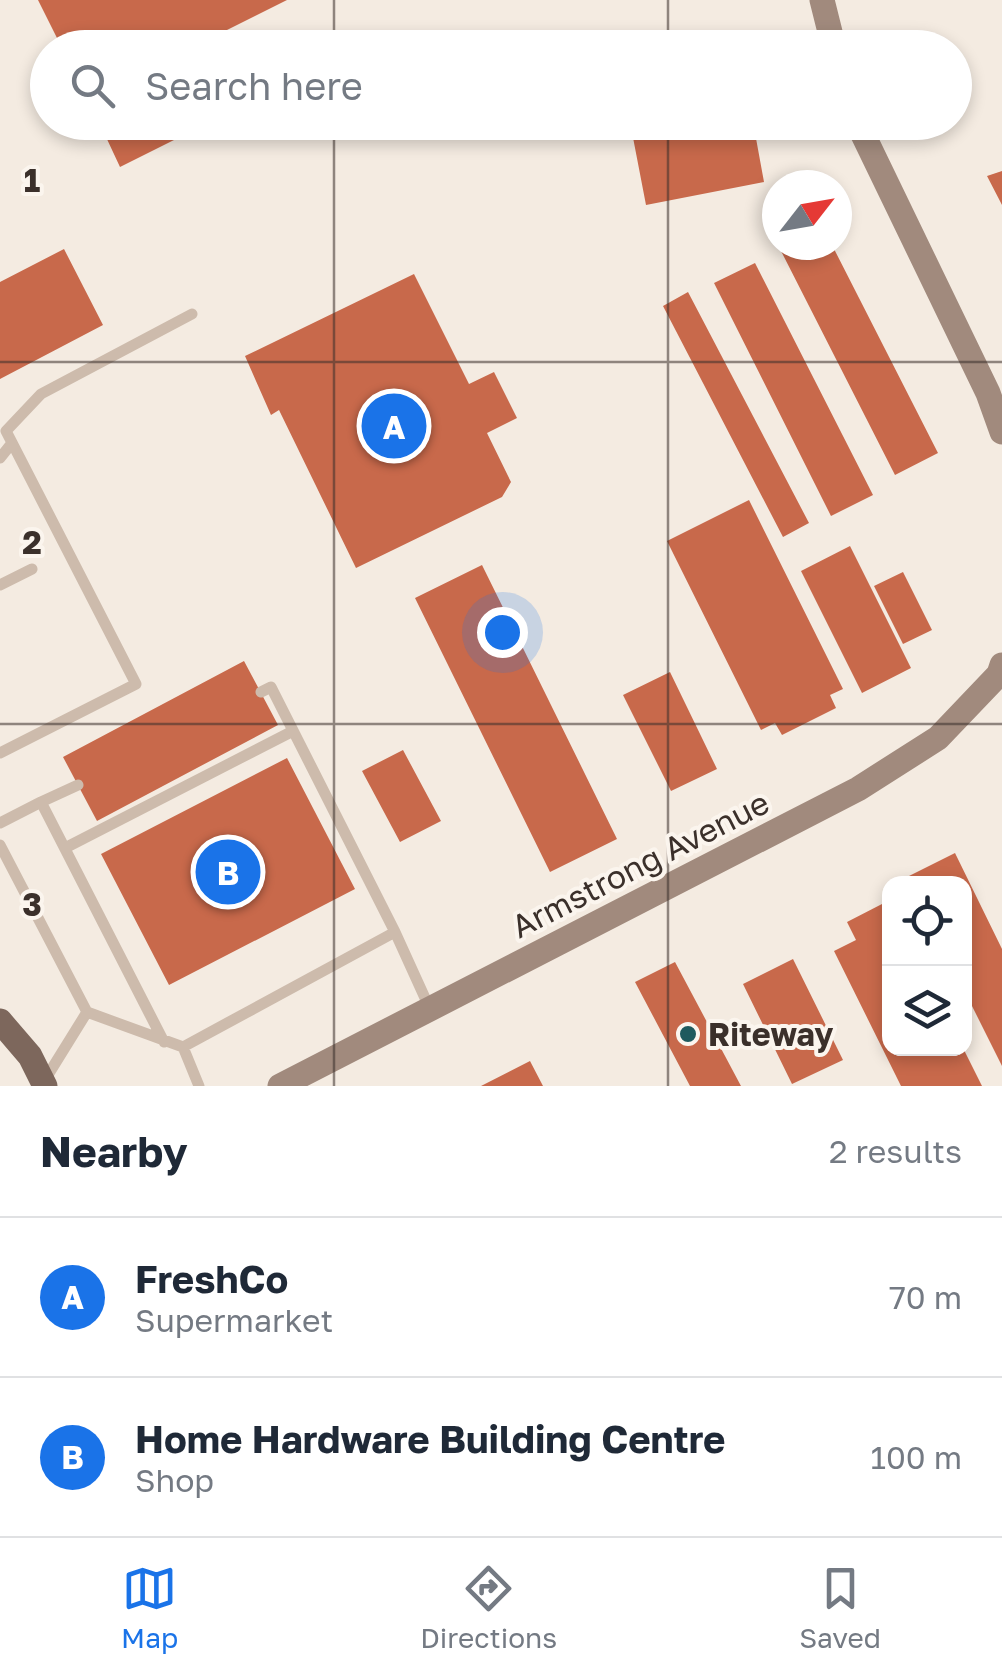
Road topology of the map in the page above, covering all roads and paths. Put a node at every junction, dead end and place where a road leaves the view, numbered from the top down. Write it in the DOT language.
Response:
graph roads {
  1 [pos="822,0"];
  2 [pos="830,30"];
  3 [pos="867,140"];
  4 [pos="192,314"];
  5 [pos="1002,432"];
  6 [pos="12,443"];
  7 [pos="0,458"];
  8 [pos="32,570"];
  9 [pos="0,586"];
  10 [pos="1002,665"];
  11 [pos="266,690"];
  12 [pos="294,731"];
  13 [pos="0,753"];
  14 [pos="78,785"];
  15 [pos="42,802"];
  16 [pos="0,823"];
  17 [pos="0,845"];
  18 [pos="65,848"];
  19 [pos="395,932"];
  20 [pos="430,1009"];
  21 [pos="87,1012"];
  22 [pos="0,1022"];
  23 [pos="164,1042"];
  24 [pos="183,1047"];
  25 [pos="313,1078"];
  26 [pos="44,1084"];
  27 [pos="198,1086"];
  28 [pos="280,1086"];
  1 -- 2 [label="street"];
  3 -- 5 [label="street"];
  4 -- 6 [label="lane"];
  6 -- 7 [label="lane"];
  6 -- 13 [label="lane"];
  8 -- 9 [label="lane"];
  10 -- 20 [label="street, Armstrong Avenue"];
  11 -- 12 [label="lane"];
  12 -- 18 [label="lane"];
  12 -- 19 [label="lane"];
  14 -- 15 [label="lane"];
  15 -- 16 [label="lane"];
  15 -- 18 [label="lane"];
  17 -- 21 [label="lane"];
  18 -- 23 [label="lane"];
  19 -- 20 [label="lane"];
  19 -- 24 [label="lane"];
  20 -- 25 [label="street, Armstrong Avenue"];
  21 -- 23 [label="lane"];
  21 -- 26 [label="lane"];
  22 -- 26 [label="main road"];
  23 -- 24 [label="lane"];
  24 -- 27 [label="lane"];
  25 -- 28 [label="street, Armstrong Avenue"];
}
